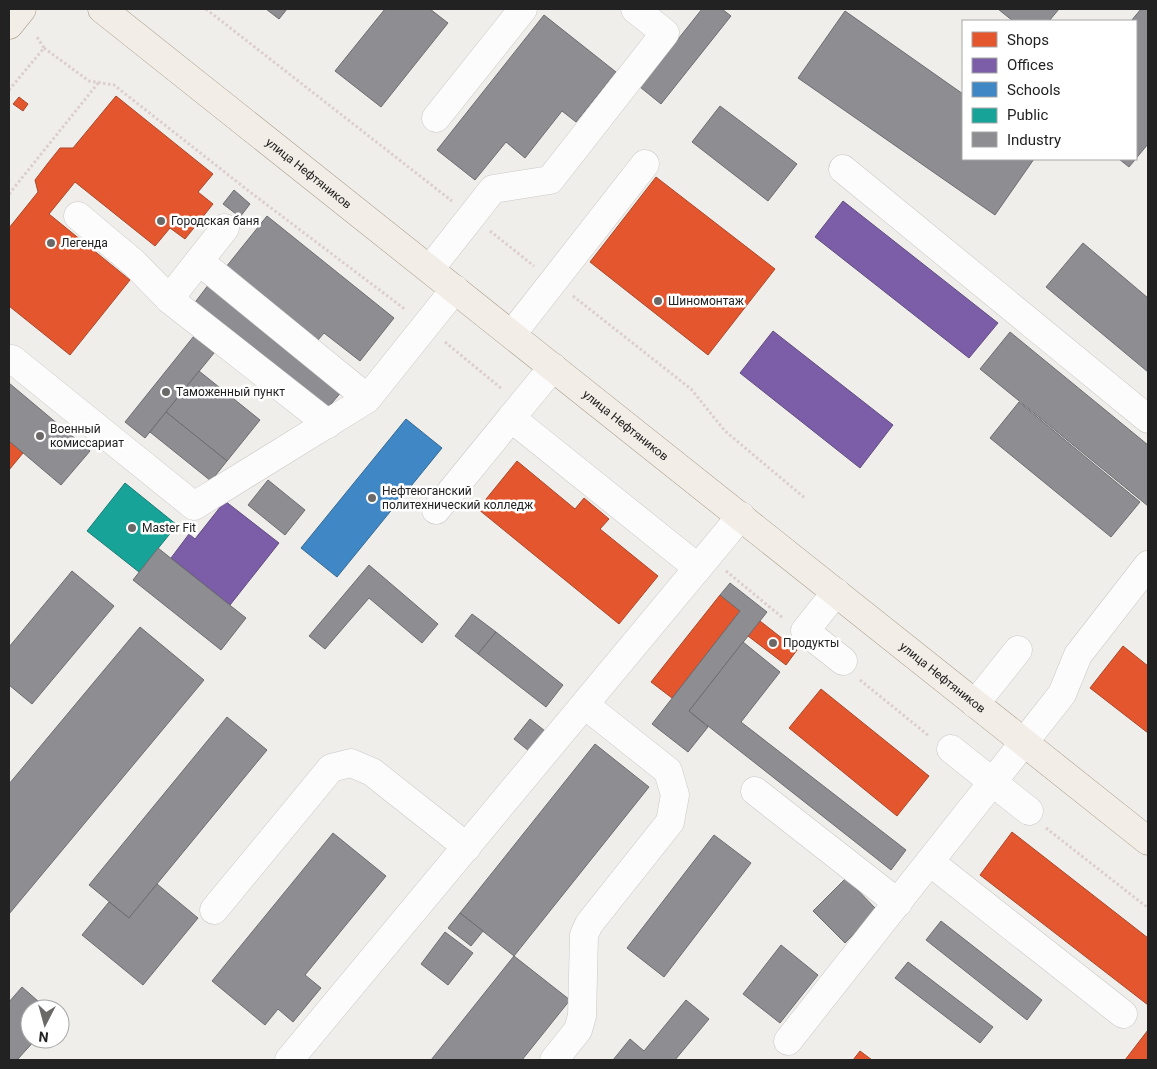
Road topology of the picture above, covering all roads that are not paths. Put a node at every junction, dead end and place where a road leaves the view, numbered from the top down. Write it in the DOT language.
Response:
graph roads {
  1 [pos="22,9"];
  2 [pos="102,9"];
  3 [pos="523,9"];
  4 [pos="635,9"];
  5 [pos="9,25"];
  6 [pos="436,118"];
  7 [pos="645,164"];
  8 [pos="843,170"];
  9 [pos="78,216"];
  10 [pos="225,228"];
  11 [pos="199,261"];
  12 [pos="430,269"];
  13 [pos="455,289"];
  14 [pos="169,299"];
  15 [pos="512,334"];
  16 [pos="12,359"];
  17 [pos="553,367"];
  18 [pos="367,398"];
  19 [pos="516,412"];
  20 [pos="1148,419"];
  21 [pos="328,424"];
  22 [pos="436,510"];
  23 [pos="741,516"];
  24 [pos="703,562"];
  25 [pos="1148,565"];
  26 [pos="836,592"];
  27 [pos="1018,650"];
  28 [pos="843,661"];
  29 [pos="976,704"];
  30 [pos="585,705"];
  31 [pos="1024,743"];
  32 [pos="951,749"];
  33 [pos="993,782"];
  34 [pos="755,791"];
  35 [pos="1029,811"];
  36 [pos="1148,842"];
  37 [pos="467,847"];
  38 [pos="930,862"];
  39 [pos="898,903"];
  40 [pos="214,910"];
  41 [pos="1123,1014"];
  42 [pos="788,1041"];
  43 [pos="289,1060"];
  44 [pos="554,1060"];
  1 -- 5 [label="main road"];
  2 -- 12 [label="main road, улица Нефтяников"];
  3 -- 6 [label="lane"];
  4 -- 12 [label="lane"];
  7 -- 15 [label="lane"];
  8 -- 20 [label="lane"];
  9 -- 14 [label="lane"];
  10 -- 11 [label="lane"];
  11 -- 14 [label="lane"];
  11 -- 18 [label="lane"];
  12 -- 13 [label="main road, улица Нефтяников"];
  13 -- 15 [label="main road, улица Нефтяников"];
  13 -- 18 [label="lane"];
  14 -- 21 [label="lane"];
  15 -- 17 [label="main road, улица Нефтяников"];
  16 -- 21 [label="lane"];
  17 -- 19 [label="lane"];
  17 -- 23 [label="main road, улица Нефтяников"];
  18 -- 21 [label="lane"];
  19 -- 22 [label="lane"];
  19 -- 24 [label="lane"];
  23 -- 24 [label="lane"];
  23 -- 26 [label="main road, улица Нефтяников"];
  24 -- 30 [label="lane"];
  25 -- 31 [label="lane"];
  26 -- 28 [label="lane"];
  26 -- 29 [label="main road, улица Нефтяников"];
  27 -- 29 [label="lane"];
  29 -- 31 [label="main road, улица Нефтяников"];
  30 -- 37 [label="lane"];
  30 -- 44 [label="lane"];
  31 -- 33 [label="lane"];
  31 -- 36 [label="main road, улица Нефтяников"];
  32 -- 33 [label="lane"];
  33 -- 35 [label="lane"];
  33 -- 38 [label="lane"];
  34 -- 39 [label="lane"];
  37 -- 40 [label="lane"];
  37 -- 43 [label="lane"];
  38 -- 39 [label="lane"];
  38 -- 41 [label="lane"];
  39 -- 42 [label="lane"];
}
